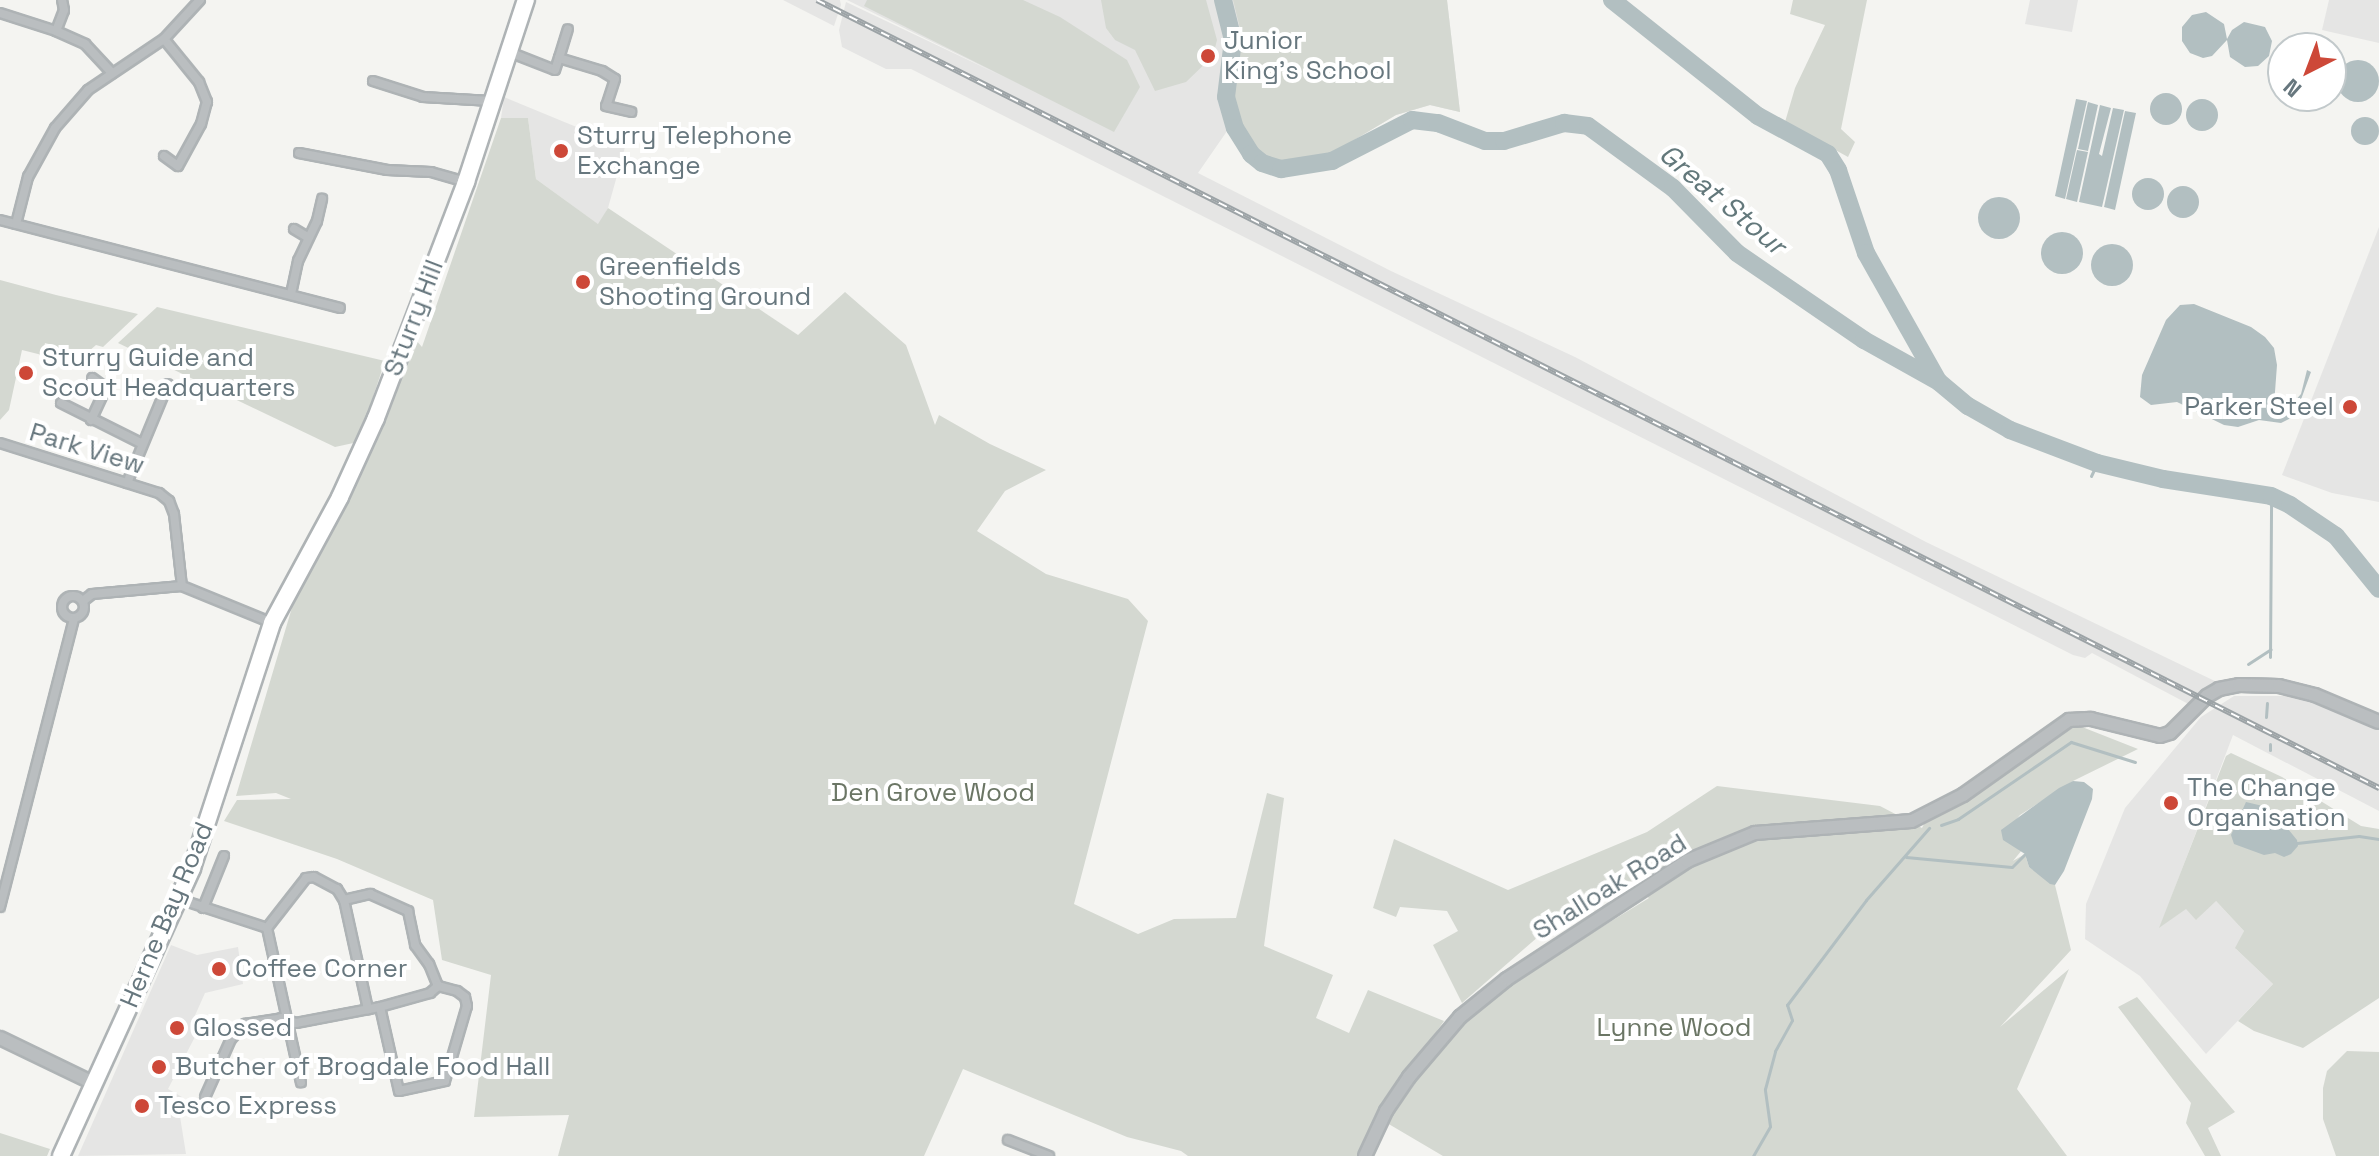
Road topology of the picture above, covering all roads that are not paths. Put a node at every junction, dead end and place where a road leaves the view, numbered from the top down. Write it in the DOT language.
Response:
graph roads {
  1 [pos="62,0"];
  2 [pos="200,0"];
  3 [pos="526,0"];
  4 [pos="0,13"];
  5 [pos="568,29"];
  6 [pos="56,31"];
  7 [pos="164,39"];
  8 [pos="508,51"];
  9 [pos="559,58"];
  10 [pos="555,70"];
  11 [pos="112,73"];
  12 [pos="373,81"];
  13 [pos="551,83"];
  14 [pos="491,101"];
  15 [pos="631,112"];
  16 [pos="299,153"];
  17 [pos="164,156"];
  18 [pos="466,182"];
  19 [pos="322,199"];
  20 [pos="0,220"];
  21 [pos="16,224"];
  22 [pos="294,229"];
  23 [pos="309,238"];
  24 [pos="168,263"];
  25 [pos="164,275"];
  26 [pos="291,294"];
  27 [pos="340,308"];
  28 [pos="92,378"];
  29 [pos="168,384"];
  30 [pos="61,403"];
  31 [pos="91,420"];
  32 [pos="0,443"];
  33 [pos="141,443"];
  34 [pos="127,483"];
  35 [pos="182,586"];
  36 [pos="83,601"];
  37 [pos="74,618"];
  38 [pos="272,623"];
  39 [pos="2379,722"];
  40 [pos="224,856"];
  41 [pos="179,899"];
  42 [pos="344,900"];
  43 [pos="0,907"];
  44 [pos="203,908"];
  45 [pos="267,928"];
  46 [pos="438,986"];
  47 [pos="380,1007"];
  48 [pos="368,1009"];
  49 [pos="288,1020"];
  50 [pos="0,1038"];
  51 [pos="301,1082"];
  52 [pos="93,1083"];
  53 [pos="205,1097"];
  54 [pos="1008,1140"];
  55 [pos="61,1156"];
  56 [pos="1049,1156"];
  57 [pos="1365,1156"];
  1 -- 6 [label="street"];
  2 -- 7 [label="street"];
  3 -- 8 [label="main road, Sturry Hill"];
  4 -- 6 [label="street"];
  5 -- 9 [label="street"];
  6 -- 11 [label="street"];
  7 -- 11 [label="street"];
  7 -- 17 [label="street"];
  8 -- 10 [label="street"];
  8 -- 14 [label="main road, Sturry Hill"];
  9 -- 10 [label="street"];
  9 -- 15 [label="street"];
  10 -- 13 [label="street"];
  11 -- 21 [label="street"];
  12 -- 14 [label="street"];
  14 -- 18 [label="main road, Sturry Hill"];
  16 -- 18 [label="street"];
  18 -- 38 [label="main road, Sturry Hill"];
  19 -- 23 [label="street"];
  20 -- 21 [label="street"];
  21 -- 24 [label="street"];
  22 -- 23 [label="street"];
  23 -- 26 [label="street"];
  24 -- 25 [label="street"];
  24 -- 26 [label="street"];
  26 -- 27 [label="street"];
  28 -- 31 [label="street"];
  29 -- 33 [label="street"];
  30 -- 31 [label="street"];
  31 -- 33 [label="street"];
  32 -- 34 [label="street, Park View"];
  33 -- 34 [label="street"];
  34 -- 35 [label="street, Park View"];
  35 -- 36 [label="street"];
  35 -- 38 [label="street"];
  36 -- 37 [label="street"];
  36 -- 37 [label="street"];
  37 -- 43 [label="street"];
  38 -- 41 [label="main road, Herne Bay Road"];
  39 -- 57 [label="street, Shalloak Road"];
  40 -- 44 [label="street"];
  41 -- 44 [label="street"];
  41 -- 52 [label="main road, Herne Bay Road"];
  42 -- 45 [label="street"];
  42 -- 46 [label="street"];
  42 -- 48 [label="street"];
  44 -- 45 [label="street"];
  45 -- 49 [label="street"];
  46 -- 47 [label="street"];
  46 -- 47 [label="street"];
  47 -- 48 [label="street"];
  48 -- 49 [label="street"];
  49 -- 51 [label="street"];
  49 -- 53 [label="street"];
  50 -- 52 [label="street"];
  52 -- 55 [label="main road, Herne Bay Road"];
  54 -- 56 [label="street"];
}
